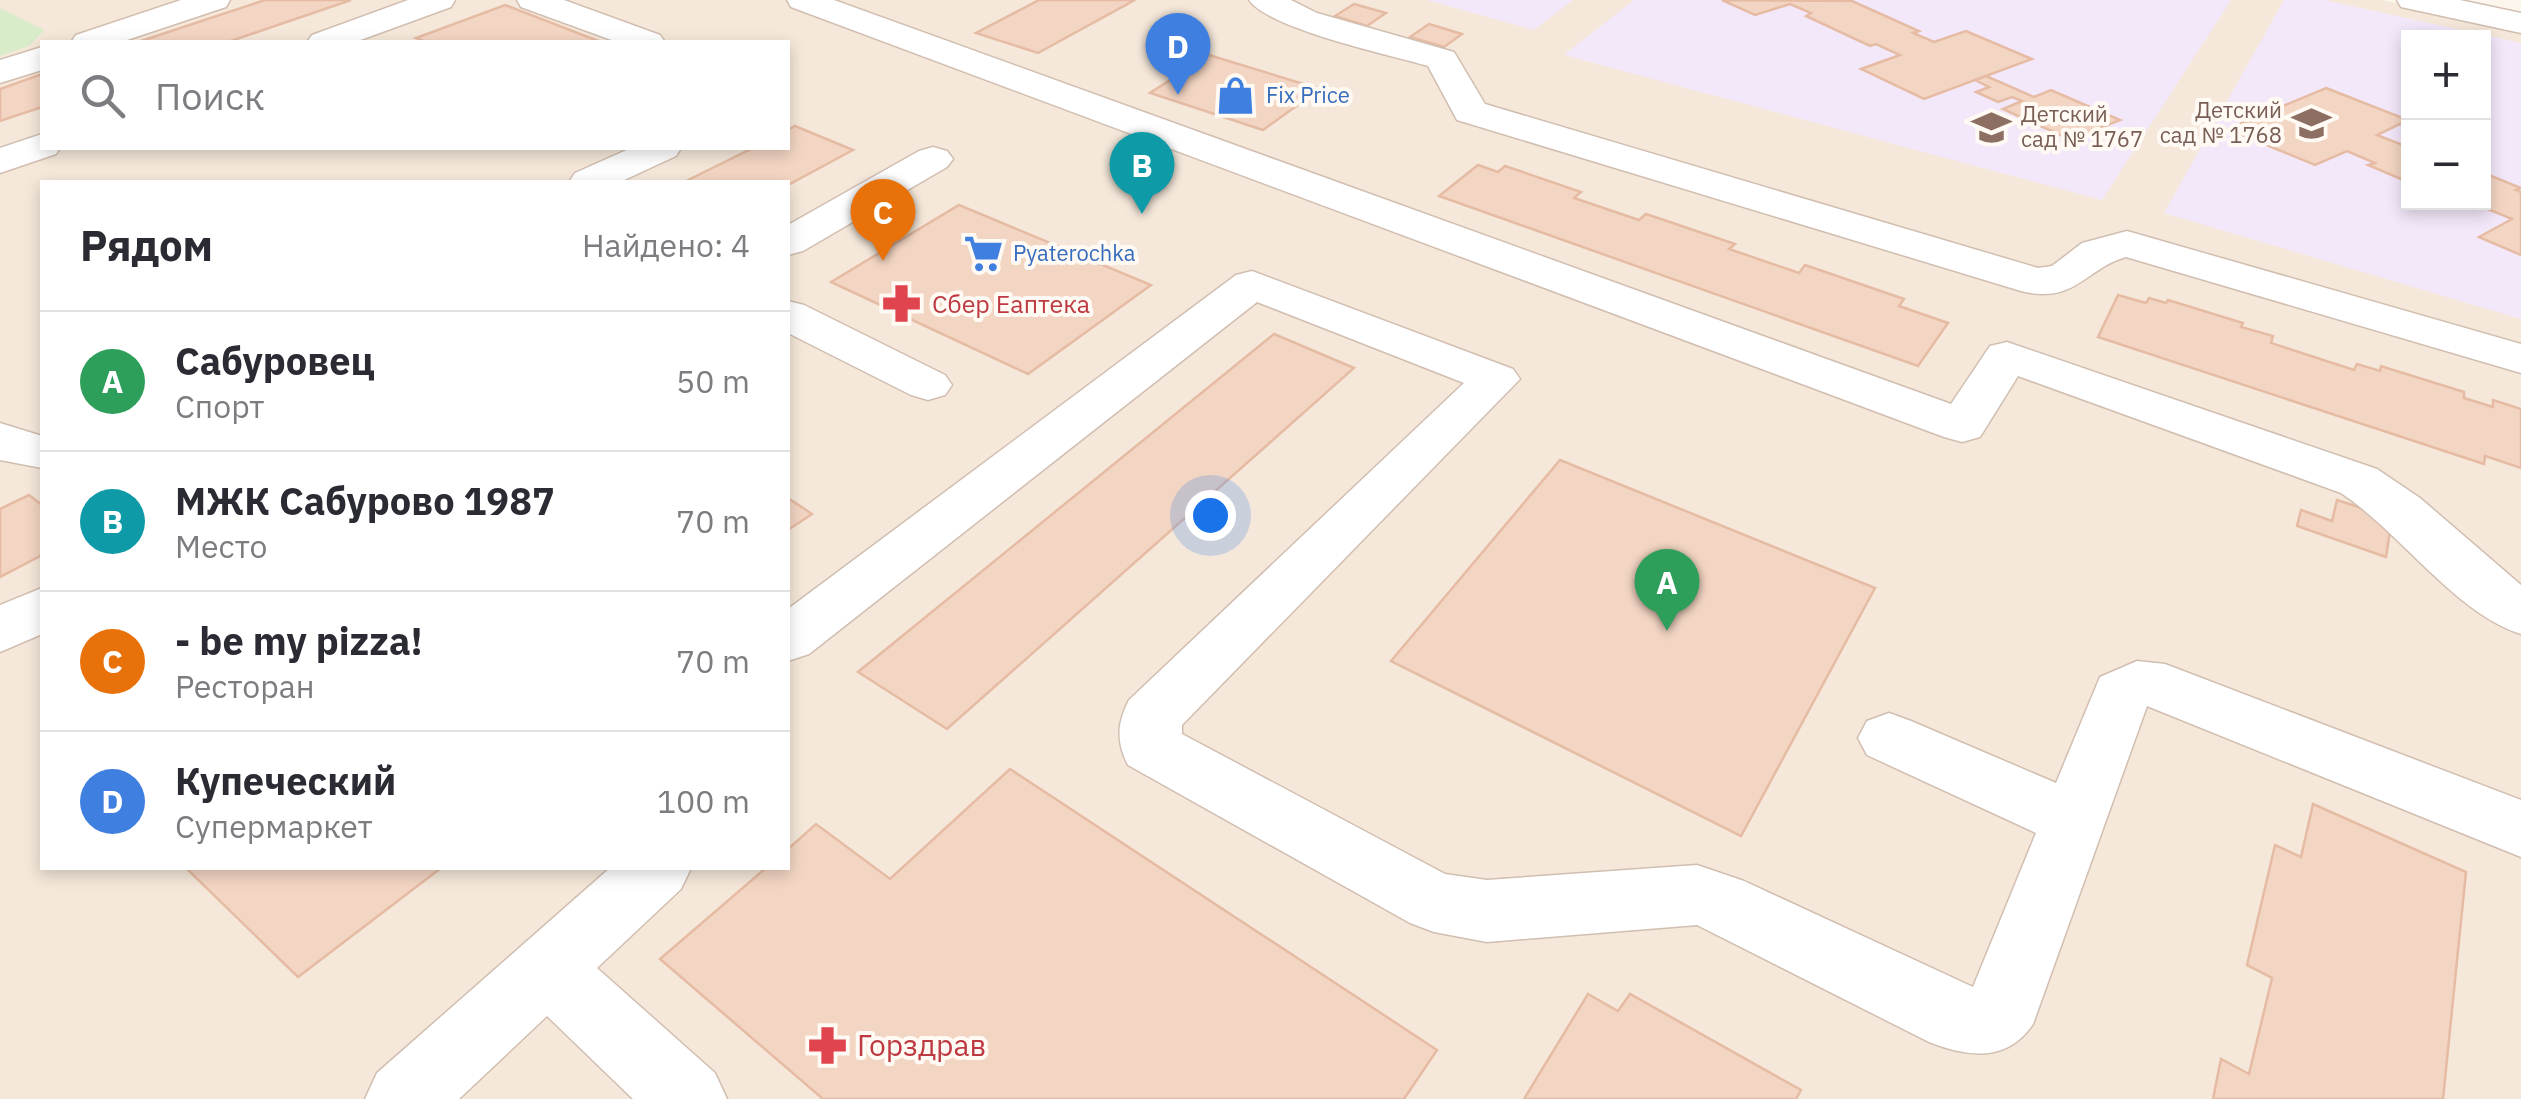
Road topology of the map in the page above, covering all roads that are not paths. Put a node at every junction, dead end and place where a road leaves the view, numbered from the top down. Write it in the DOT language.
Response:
graph roads {
  1 [pos="214,0"];
  2 [pos="440,0"];
  3 [pos="534,0"];
  4 [pos="804,0"];
  5 [pos="1265,0"];
  6 [pos="2414,0"];
  7 [pos="2521,23"];
  8 [pos="94,40"];
  9 [pos="330,40"];
  10 [pos="643,40"];
  11 [pos="40,59"];
  12 [pos="0,72"];
  13 [pos="40,147"];
  14 [pos="658,150"];
  15 [pos="933,159"];
  16 [pos="0,162"];
  17 [pos="593,180"];
  18 [pos="790,241"];
  19 [pos="790,316"];
  20 [pos="2521,359"];
  21 [pos="928,384"];
  22 [pos="0,439"];
  23 [pos="40,452"];
  24 [pos="40,610"];
  25 [pos="2521,613"];
  26 [pos="0,631"];
  27 [pos="790,638"];
  28 [pos="1889,738"];
  29 [pos="2072,820"];
  30 [pos="2521,829"];
  31 [pos="655,870"];
  32 [pos="546,968"];
  33 [pos="404,1099"];
  34 [pos="688,1099"];
  1 -- 8 [label="lane"];
  2 -- 9 [label="lane"];
  3 -- 10 [label="lane"];
  4 -- 25 [label="lane"];
  5 -- 20 [label="lane"];
  6 -- 7 [label="lane"];
  11 -- 12 [label="lane"];
  13 -- 16 [label="lane"];
  14 -- 17 [label="lane"];
  15 -- 18 [label="lane"];
  19 -- 21 [label="lane"];
  22 -- 23 [label="lane"];
  24 -- 26 [label="lane"];
  27 -- 29 [label="lane"];
  28 -- 29 [label="lane"];
  29 -- 30 [label="lane"];
  31 -- 32 [label="lane"];
  32 -- 33 [label="lane"];
  32 -- 34 [label="lane"];
}
